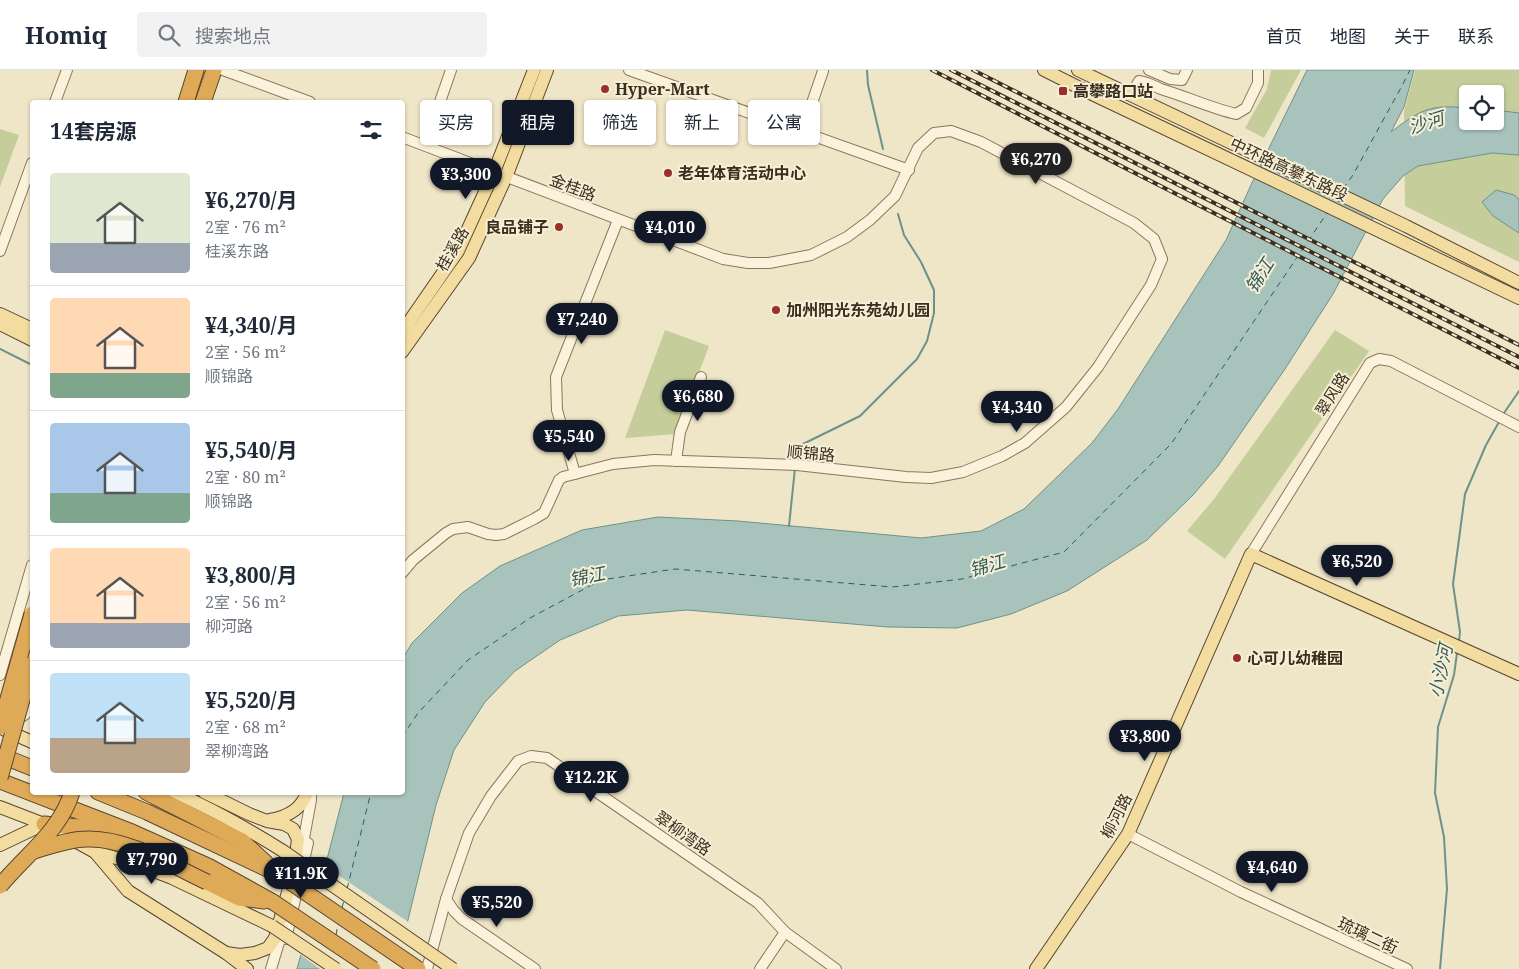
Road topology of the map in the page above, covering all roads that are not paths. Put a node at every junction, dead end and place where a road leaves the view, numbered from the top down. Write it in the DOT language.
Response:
graph roads {
  1 [pos="67,70"];
  2 [pos="195,70"];
  3 [pos="214,70"];
  4 [pos="223,70"];
  5 [pos="451,70"];
  6 [pos="534,70"];
  7 [pos="547,70"];
  8 [pos="629,70"];
  9 [pos="1044,70"];
  10 [pos="1078,70"];
  11 [pos="1149,70"];
  12 [pos="1187,70"];
  13 [pos="1258,70"];
  14 [pos="823,72"];
  15 [pos="1132,95"];
  16 [pos="56,100"];
  17 [pos="181,100"];
  18 [pos="187,100"];
  19 [pos="204,100"];
  20 [pos="208,100"];
  21 [pos="305,100"];
  22 [pos="441,100"];
  23 [pos="813,100"];
  24 [pos="748,113"];
  25 [pos="405,138"];
  26 [pos="820,138"];
  27 [pos="420,143"];
  28 [pos="425,145"];
  29 [pos="30,168"];
  30 [pos="909,170"];
  31 [pos="500,174"];
  32 [pos="618,220"];
  33 [pos="0,251"];
  34 [pos="1162,259"];
  35 [pos="1519,283"];
  36 [pos="1519,298"];
  37 [pos="0,314"];
  38 [pos="0,324"];
  39 [pos="30,328"];
  40 [pos="405,328"];
  41 [pos="30,339"];
  42 [pos="405,348"];
  43 [pos="701,377"];
  44 [pos="1514,425"];
  45 [pos="676,461"];
  46 [pos="575,474"];
  47 [pos="1251,554"];
  48 [pos="405,569"];
  49 [pos="30,572"];
  50 [pos="30,621"];
  51 [pos="30,671"];
  52 [pos="1519,674"];
  53 [pos="0,675"];
  54 [pos="30,683"];
  55 [pos="0,687"];
  56 [pos="30,697"];
  57 [pos="30,707"];
  58 [pos="0,715"];
  59 [pos="0,728"];
  60 [pos="30,741"];
  61 [pos="0,755"];
  62 [pos="30,767"];
  63 [pos="0,779"];
  64 [pos="30,791"];
  65 [pos="40,795"];
  66 [pos="71,795"];
  67 [pos="105,795"];
  68 [pos="180,795"];
  69 [pos="210,795"];
  70 [pos="306,795"];
  71 [pos="311,795"];
  72 [pos="317,795"];
  73 [pos="152,796"];
  74 [pos="0,807"];
  75 [pos="268,821"];
  76 [pos="44,824"];
  77 [pos="132,832"];
  78 [pos="1128,834"];
  79 [pos="0,845"];
  80 [pos="34,851"];
  81 [pos="95,852"];
  82 [pos="280,875"];
  83 [pos="0,886"];
  84 [pos="446,899"];
  85 [pos="273,902"];
  86 [pos="462,919"];
  87 [pos="438,929"];
  88 [pos="785,932"];
  89 [pos="226,953"];
  90 [pos="274,967"];
  91 [pos="247,969"];
  92 [pos="336,969"];
  93 [pos="373,969"];
  94 [pos="418,969"];
  95 [pos="427,969"];
  96 [pos="453,969"];
  97 [pos="535,969"];
  98 [pos="760,969"];
  99 [pos="836,969"];
  100 [pos="1036,969"];
  101 [pos="1407,969"];
  1 -- 16 [label="street"];
  2 -- 17 [label="street"];
  2 -- 18 [label="highway"];
  3 -- 19 [label="highway"];
  3 -- 20 [label="street"];
  4 -- 21 [label="street"];
  5 -- 22 [label="street"];
  6 -- 31 [label="main road, 桂溪路"];
  7 -- 31 [label="main road, 桂溪路"];
  8 -- 24 [label="street"];
  9 -- 36 [label="main road, 中环路高攀东路段"];
  10 -- 15 [label="main road, 中环路高攀东路段"];
  11 -- 12 [label="street"];
  13 -- 15 [label="street"];
  14 -- 23 [label="street"];
  15 -- 35 [label="main road, 中环路高攀东路段"];
  25 -- 27 [label="street, 金桂路"];
  26 -- 30 [label="street"];
  28 -- 31 [label="street, 金桂路"];
  29 -- 33 [label="street"];
  30 -- 32 [label="street, 金桂路"];
  30 -- 34 [label="street, 金桂路"];
  31 -- 32 [label="street, 金桂路"];
  31 -- 40 [label="main road, 桂溪路"];
  31 -- 42 [label="main road, 桂溪路"];
  32 -- 46 [label="street"];
  34 -- 45 [label="street, 顺锦路"];
  37 -- 39 [label="main road"];
  38 -- 41 [label="main road"];
  43 -- 45 [label="street"];
  44 -- 47 [label="street, 翠风路"];
  45 -- 46 [label="street, 顺锦路"];
  46 -- 48 [label="street, 顺锦路"];
  47 -- 52 [label="main road"];
  47 -- 78 [label="main road, 柳河路"];
  49 -- 53 [label="street"];
  50 -- 59 [label="highway, bridge"];
  51 -- 63 [label="highway, bridge"];
  53 -- 54 [label="highway, bridge"];
  55 -- 56 [label="highway, bridge"];
  57 -- 58 [label="street"];
  59 -- 60 [label="main road"];
  61 -- 62 [label="highway"];
  63 -- 64 [label="highway"];
  65 -- 77 [label="highway"];
  66 -- 80 [label="highway, bridge"];
  67 -- 82 [label="highway"];
  68 -- 96 [label="main road, bridge"];
  69 -- 75 [label="main road"];
  70 -- 75 [label="main road"];
  71 -- 90 [label="street"];
  72 -- 90 [label="street"];
  73 -- 82 [label="highway"];
  74 -- 76 [label="main road"];
  75 -- 89 [label="main road"];
  76 -- 77 [label="highway"];
  76 -- 79 [label="main road"];
  76 -- 81 [label="main road"];
  77 -- 85 [label="highway"];
  78 -- 100 [label="main road, 柳河路"];
  78 -- 101 [label="street, 琉璃二街"];
  80 -- 83 [label="highway, bridge"];
  80 -- 85 [label="highway, bridge"];
  81 -- 89 [label="main road"];
  81 -- 92 [label="main road, bridge"];
  82 -- 94 [label="highway, bridge"];
  84 -- 86 [label="street"];
  84 -- 87 [label="street, 翠柳湾路"];
  84 -- 88 [label="street, 翠柳湾路"];
  85 -- 93 [label="highway, bridge"];
  86 -- 87 [label="street"];
  86 -- 97 [label="street"];
  87 -- 95 [label="street, 翠柳湾路"];
  88 -- 98 [label="street"];
  88 -- 99 [label="street, 翠柳湾路"];
  89 -- 91 [label="main road"];
}
